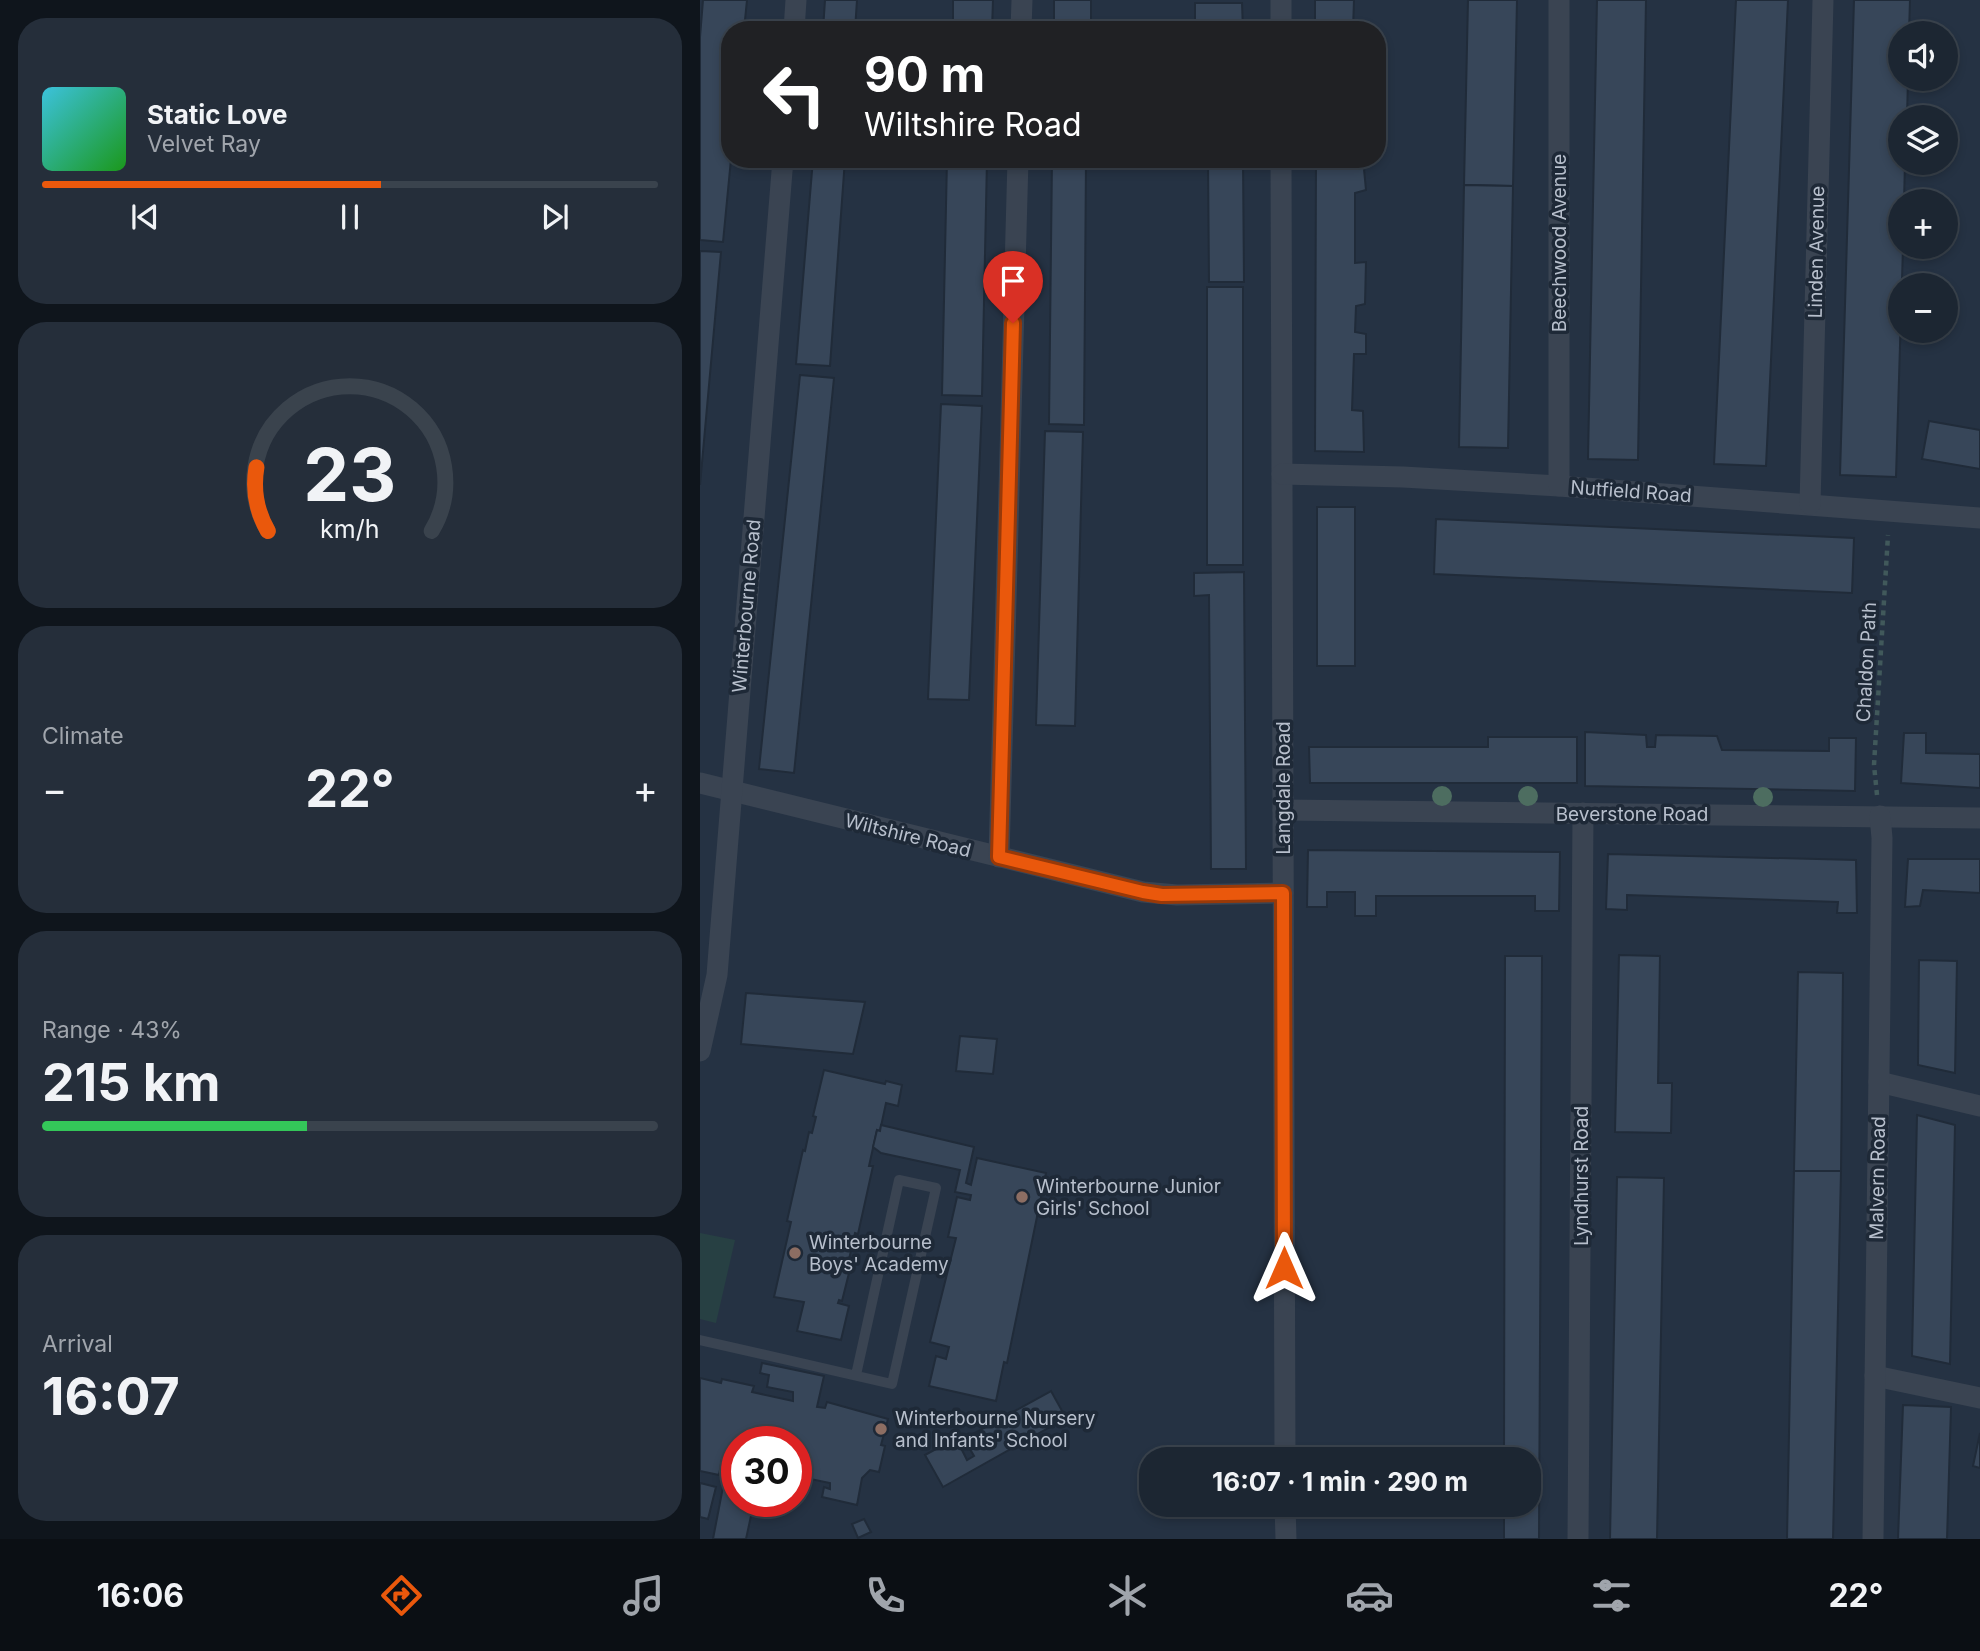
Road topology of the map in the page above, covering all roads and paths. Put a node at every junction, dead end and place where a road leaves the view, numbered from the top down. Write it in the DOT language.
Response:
graph roads {
  1 [pos="796,0"];
  2 [pos="1022,0"];
  3 [pos="1281,0"];
  4 [pos="1559,0"];
  5 [pos="1823,0"];
  6 [pos="795,21"];
  7 [pos="1021,21"];
  8 [pos="1281,21"];
  9 [pos="782,168"];
  10 [pos="1018,168"];
  11 [pos="1281,168"];
  12 [pos="1282,474"];
  13 [pos="1559,486"];
  14 [pos="1810,504"];
  15 [pos="1890,510"];
  16 [pos="1980,517"];
  17 [pos="700,783"];
  18 [pos="731,791"];
  19 [pos="1283,810"];
  20 [pos="1583,813"];
  21 [pos="1880,816"];
  22 [pos="1980,818"];
  23 [pos="999,857"];
  24 [pos="1283,893"];
  25 [pos="700,1051"];
  26 [pos="1878,1082"];
  27 [pos="1980,1105"];
  28 [pos="700,1340"];
  29 [pos="856,1375"];
  30 [pos="1875,1376"];
  31 [pos="1980,1398"];
  32 [pos="1284,1447"];
  33 [pos="1285,1517"];
  34 [pos="1286,1539"];
  35 [pos="1578,1539"];
  36 [pos="1873,1539"];
  1 -- 6 [label="street"];
  2 -- 7 [label="street"];
  3 -- 8 [label="street"];
  4 -- 13 [label="street, Beechwood Avenue"];
  5 -- 14 [label="street, Linden Avenue"];
  9 -- 18 [label="street, Winterbourne Road"];
  10 -- 23 [label="street"];
  11 -- 12 [label="street, Langdale Road"];
  12 -- 13 [label="street, Nutfield Road"];
  12 -- 19 [label="street, Langdale Road"];
  13 -- 14 [label="street, Nutfield Road"];
  14 -- 15 [label="street, Nutfield Road"];
  15 -- 16 [label="street, Nutfield Road"];
  15 -- 21 [label="path, Chaldon Path"];
  17 -- 18 [label="street, Wiltshire Road"];
  18 -- 23 [label="street, Wiltshire Road"];
  18 -- 25 [label="street, Winterbourne Road"];
  19 -- 20 [label="street, Beverstone Road"];
  19 -- 24 [label="street, Langdale Road"];
  20 -- 21 [label="street, Beverstone Road"];
  20 -- 35 [label="street, Lyndhurst Road"];
  21 -- 22 [label="street, Beverstone Road"];
  21 -- 26 [label="street, Malvern Road"];
  23 -- 24 [label="street, Wiltshire Road"];
  24 -- 32 [label="street, Langdale Road"];
  26 -- 27 [label="street"];
  26 -- 30 [label="street, Malvern Road"];
  28 -- 29 [label="lane"];
  29 -- 29 [label="lane"];
  30 -- 31 [label="street"];
  30 -- 36 [label="street, Malvern Road"];
  33 -- 34 [label="street"];
}
